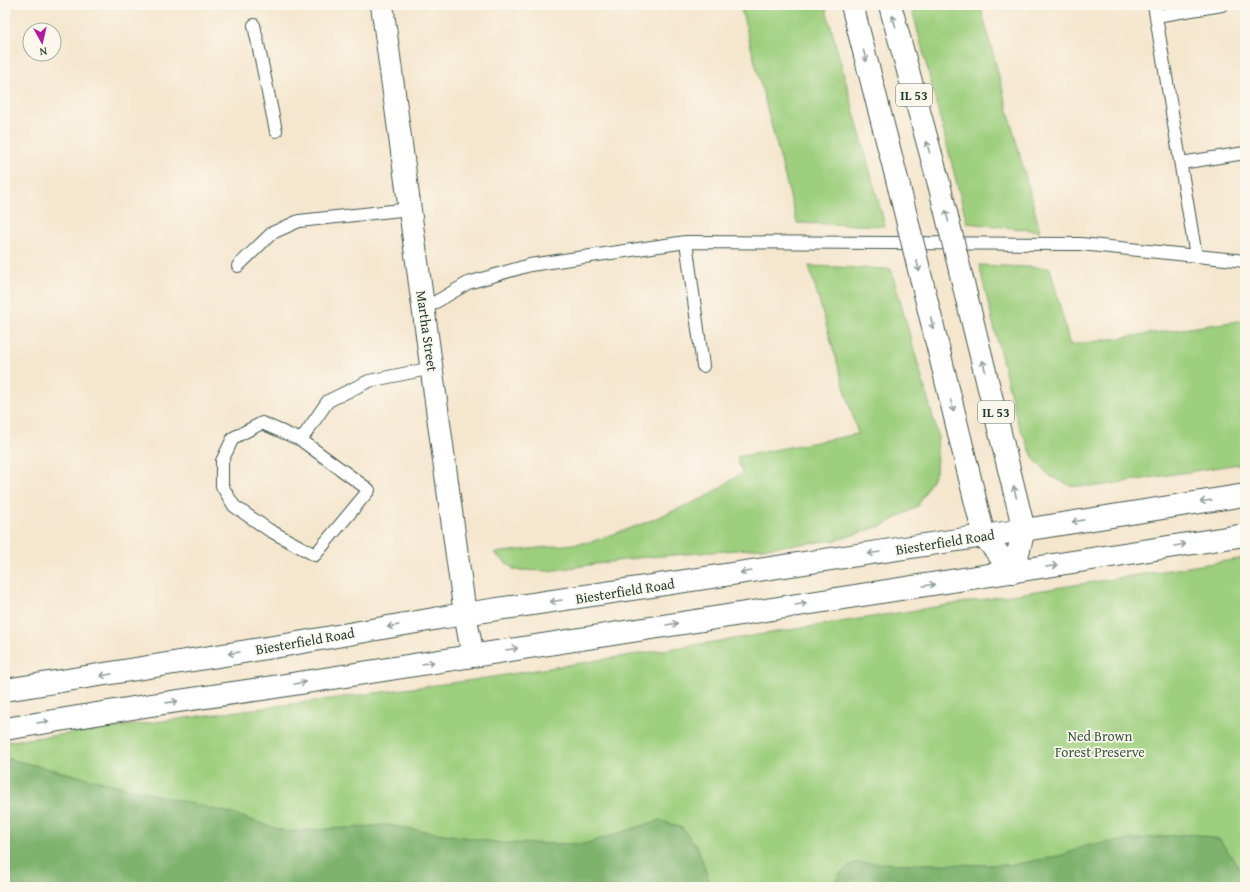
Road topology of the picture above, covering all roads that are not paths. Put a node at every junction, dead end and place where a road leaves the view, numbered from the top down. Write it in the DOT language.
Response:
graph roads {
  1 [pos="382,5"];
  2 [pos="852,5"];
  3 [pos="890,5"];
  4 [pos="1222,5"];
  5 [pos="1155,10"];
  6 [pos="254,25"];
  7 [pos="276,131"];
  8 [pos="1245,154"];
  9 [pos="1181,163"];
  10 [pos="410,209"];
  11 [pos="686,242"];
  12 [pos="1196,256"];
  13 [pos="1245,261"];
  14 [pos="238,266"];
  15 [pos="424,310"];
  16 [pos="703,366"];
  17 [pos="432,368"];
  18 [pos="301,440"];
  19 [pos="1245,495"];
  20 [pos="1024,530"];
  21 [pos="1245,535"];
  22 [pos="984,536"];
  23 [pos="1013,572"];
  24 [pos="455,616"];
  25 [pos="473,656"];
  26 [pos="5,690"];
  27 [pos="5,729"];
  1 -- 10 [label="main road, Martha Street"];
  2 -- 22 [label="main road, one-way, bridge"];
  20 -- 3 [label="main road, IL 53, one-way, bridge"];
  4 -- 5 [label="lane"];
  5 -- 9 [label="lane"];
  6 -- 7 [label="lane"];
  8 -- 9 [label="lane"];
  9 -- 12 [label="lane"];
  10 -- 14 [label="lane"];
  10 -- 15 [label="main road, Martha Street"];
  11 -- 12 [label="lane"];
  11 -- 15 [label="lane"];
  11 -- 16 [label="lane"];
  12 -- 13 [label="lane"];
  15 -- 17 [label="main road, Martha Street"];
  17 -- 18 [label="lane"];
  17 -- 24 [label="main road, Martha Street"];
  18 -- 18 [label="lane"];
  19 -- 20 [label="main road, Biesterfield Road, one-way"];
  20 -- 22 [label="main road, Biesterfield Road"];
  20 -- 23 [label="main road, IL 53"];
  23 -- 21 [label="main road, one-way"];
  22 -- 23 [label="main road"];
  22 -- 24 [label="main road, Biesterfield Road, one-way"];
  25 -- 23 [label="main road, one-way"];
  24 -- 25 [label="main road, Martha Street"];
  24 -- 26 [label="main road, Biesterfield Road, one-way"];
  27 -- 25 [label="main road, one-way"];
}
